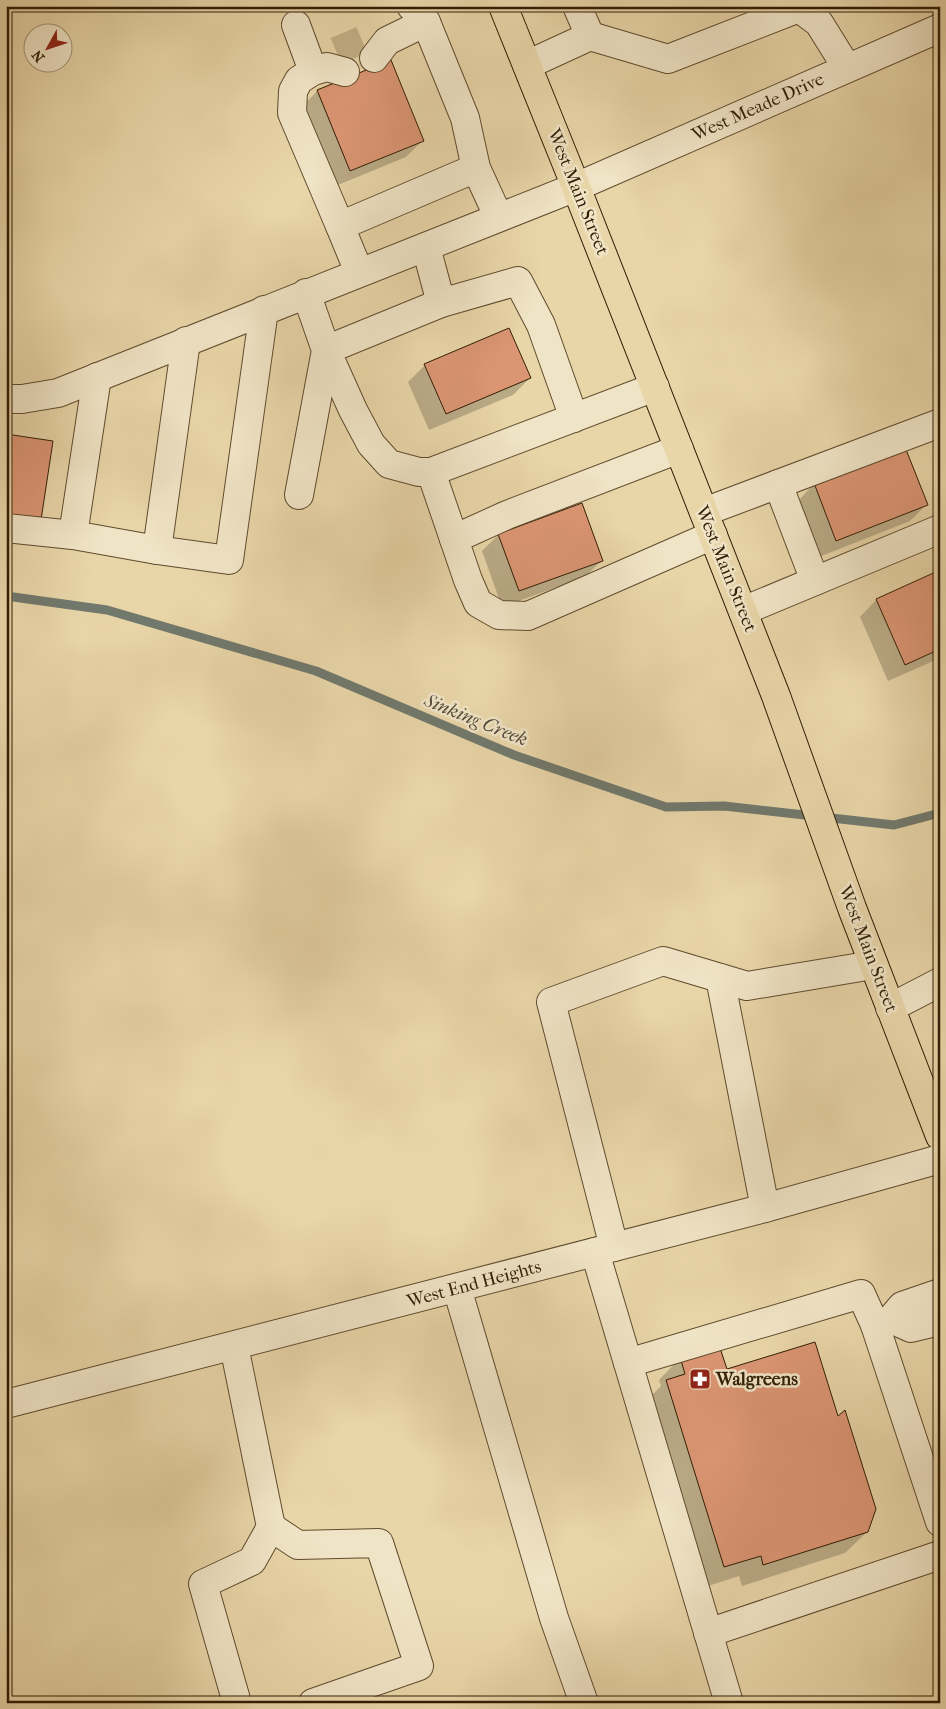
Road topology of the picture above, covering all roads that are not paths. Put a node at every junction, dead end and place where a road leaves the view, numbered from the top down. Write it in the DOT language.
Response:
graph roads {
  1 [pos="503,6"];
  2 [pos="576,6"];
  3 [pos="419,14"];
  4 [pos="296,25"];
  5 [pos="940,28"];
  6 [pos="590,36"];
  7 [pos="376,46"];
  8 [pos="526,65"];
  9 [pos="847,68"];
  10 [pos="476,168"];
  11 [pos="576,186"];
  12 [pos="498,216"];
  13 [pos="340,226"];
  14 [pos="426,247"];
  15 [pos="359,272"];
  16 [pos="306,293"];
  17 [pos="442,303"];
  18 [pos="264,310"];
  19 [pos="186,342"];
  20 [pos="326,350"];
  21 [pos="97,377"];
  22 [pos="655,387"];
  23 [pos="6,399"];
  24 [pos="574,418"];
  25 [pos="940,423"];
  26 [pos="679,449"];
  27 [pos="431,472"];
  28 [pos="778,484"];
  29 [pos="299,495"];
  30 [pos="708,523"];
  31 [pos="6,528"];
  32 [pos="940,529"];
  33 [pos="73,535"];
  34 [pos="454,539"];
  35 [pos="157,550"];
  36 [pos="815,580"];
  37 [pos="743,611"];
  38 [pos="873,965"];
  39 [pos="720,978"];
  40 [pos="940,982"];
  41 [pos="890,1008"];
  42 [pos="940,1136"];
  43 [pos="940,1159"];
  44 [pos="765,1208"];
  45 [pos="604,1250"];
  46 [pos="456,1288"];
  47 [pos="940,1293"];
  48 [pos="940,1321"];
  49 [pos="883,1322"];
  50 [pos="234,1346"];
  51 [pos="628,1363"];
  52 [pos="6,1404"];
  53 [pos="940,1522"];
  54 [pos="271,1527"];
  55 [pos="940,1555"];
  56 [pos="708,1634"];
  57 [pos="237,1703"];
  58 [pos="313,1703"];
  59 [pos="584,1703"];
  60 [pos="729,1703"];
  1 -- 8 [label="main road, West Main Street"];
  2 -- 6 [label="street"];
  3 -- 7 [label="street"];
  3 -- 10 [label="street"];
  4 -- 13 [label="street"];
  5 -- 9 [label="street, West Meade Drive"];
  6 -- 8 [label="street"];
  6 -- 9 [label="street"];
  8 -- 11 [label="main road, West Main Street"];
  9 -- 11 [label="street, West Meade Drive"];
  10 -- 12 [label="street"];
  10 -- 13 [label="street"];
  11 -- 12 [label="street, West Meade Drive"];
  11 -- 22 [label="main road, West Main Street"];
  12 -- 14 [label="street, West Meade Drive"];
  13 -- 15 [label="street"];
  14 -- 15 [label="street, West Meade Drive"];
  14 -- 17 [label="street"];
  15 -- 16 [label="street, West Meade Drive"];
  16 -- 18 [label="street, West Meade Drive"];
  16 -- 20 [label="street"];
  17 -- 20 [label="street"];
  17 -- 24 [label="street"];
  18 -- 19 [label="street, West Meade Drive"];
  18 -- 35 [label="street"];
  19 -- 21 [label="street, West Meade Drive"];
  19 -- 35 [label="street"];
  20 -- 27 [label="street"];
  20 -- 29 [label="street"];
  21 -- 23 [label="street, West Meade Drive"];
  21 -- 33 [label="street"];
  22 -- 24 [label="street"];
  22 -- 26 [label="main road, West Main Street"];
  24 -- 27 [label="street"];
  25 -- 28 [label="street"];
  26 -- 30 [label="main road, West Main Street"];
  26 -- 34 [label="street"];
  27 -- 34 [label="street"];
  28 -- 30 [label="street"];
  28 -- 36 [label="street"];
  30 -- 34 [label="street"];
  30 -- 37 [label="main road, West Main Street"];
  31 -- 33 [label="street"];
  32 -- 36 [label="street"];
  33 -- 35 [label="street"];
  36 -- 37 [label="street"];
  37 -- 38 [label="main road, West Main Street"];
  38 -- 39 [label="street"];
  38 -- 41 [label="main road, West Main Street"];
  39 -- 44 [label="street"];
  39 -- 45 [label="street"];
  40 -- 41 [label="street"];
  41 -- 42 [label="main road, West Main Street"];
  43 -- 44 [label="street, West End Heights"];
  44 -- 45 [label="street, West End Heights"];
  45 -- 46 [label="street, West End Heights"];
  45 -- 51 [label="street"];
  46 -- 50 [label="street, West End Heights"];
  46 -- 59 [label="street"];
  47 -- 49 [label="street"];
  48 -- 49 [label="street"];
  49 -- 51 [label="street"];
  49 -- 53 [label="street"];
  50 -- 52 [label="street, West End Heights"];
  50 -- 54 [label="street"];
  51 -- 56 [label="street"];
  54 -- 57 [label="street"];
  54 -- 58 [label="street"];
  55 -- 56 [label="street"];
  56 -- 60 [label="street"];
}
